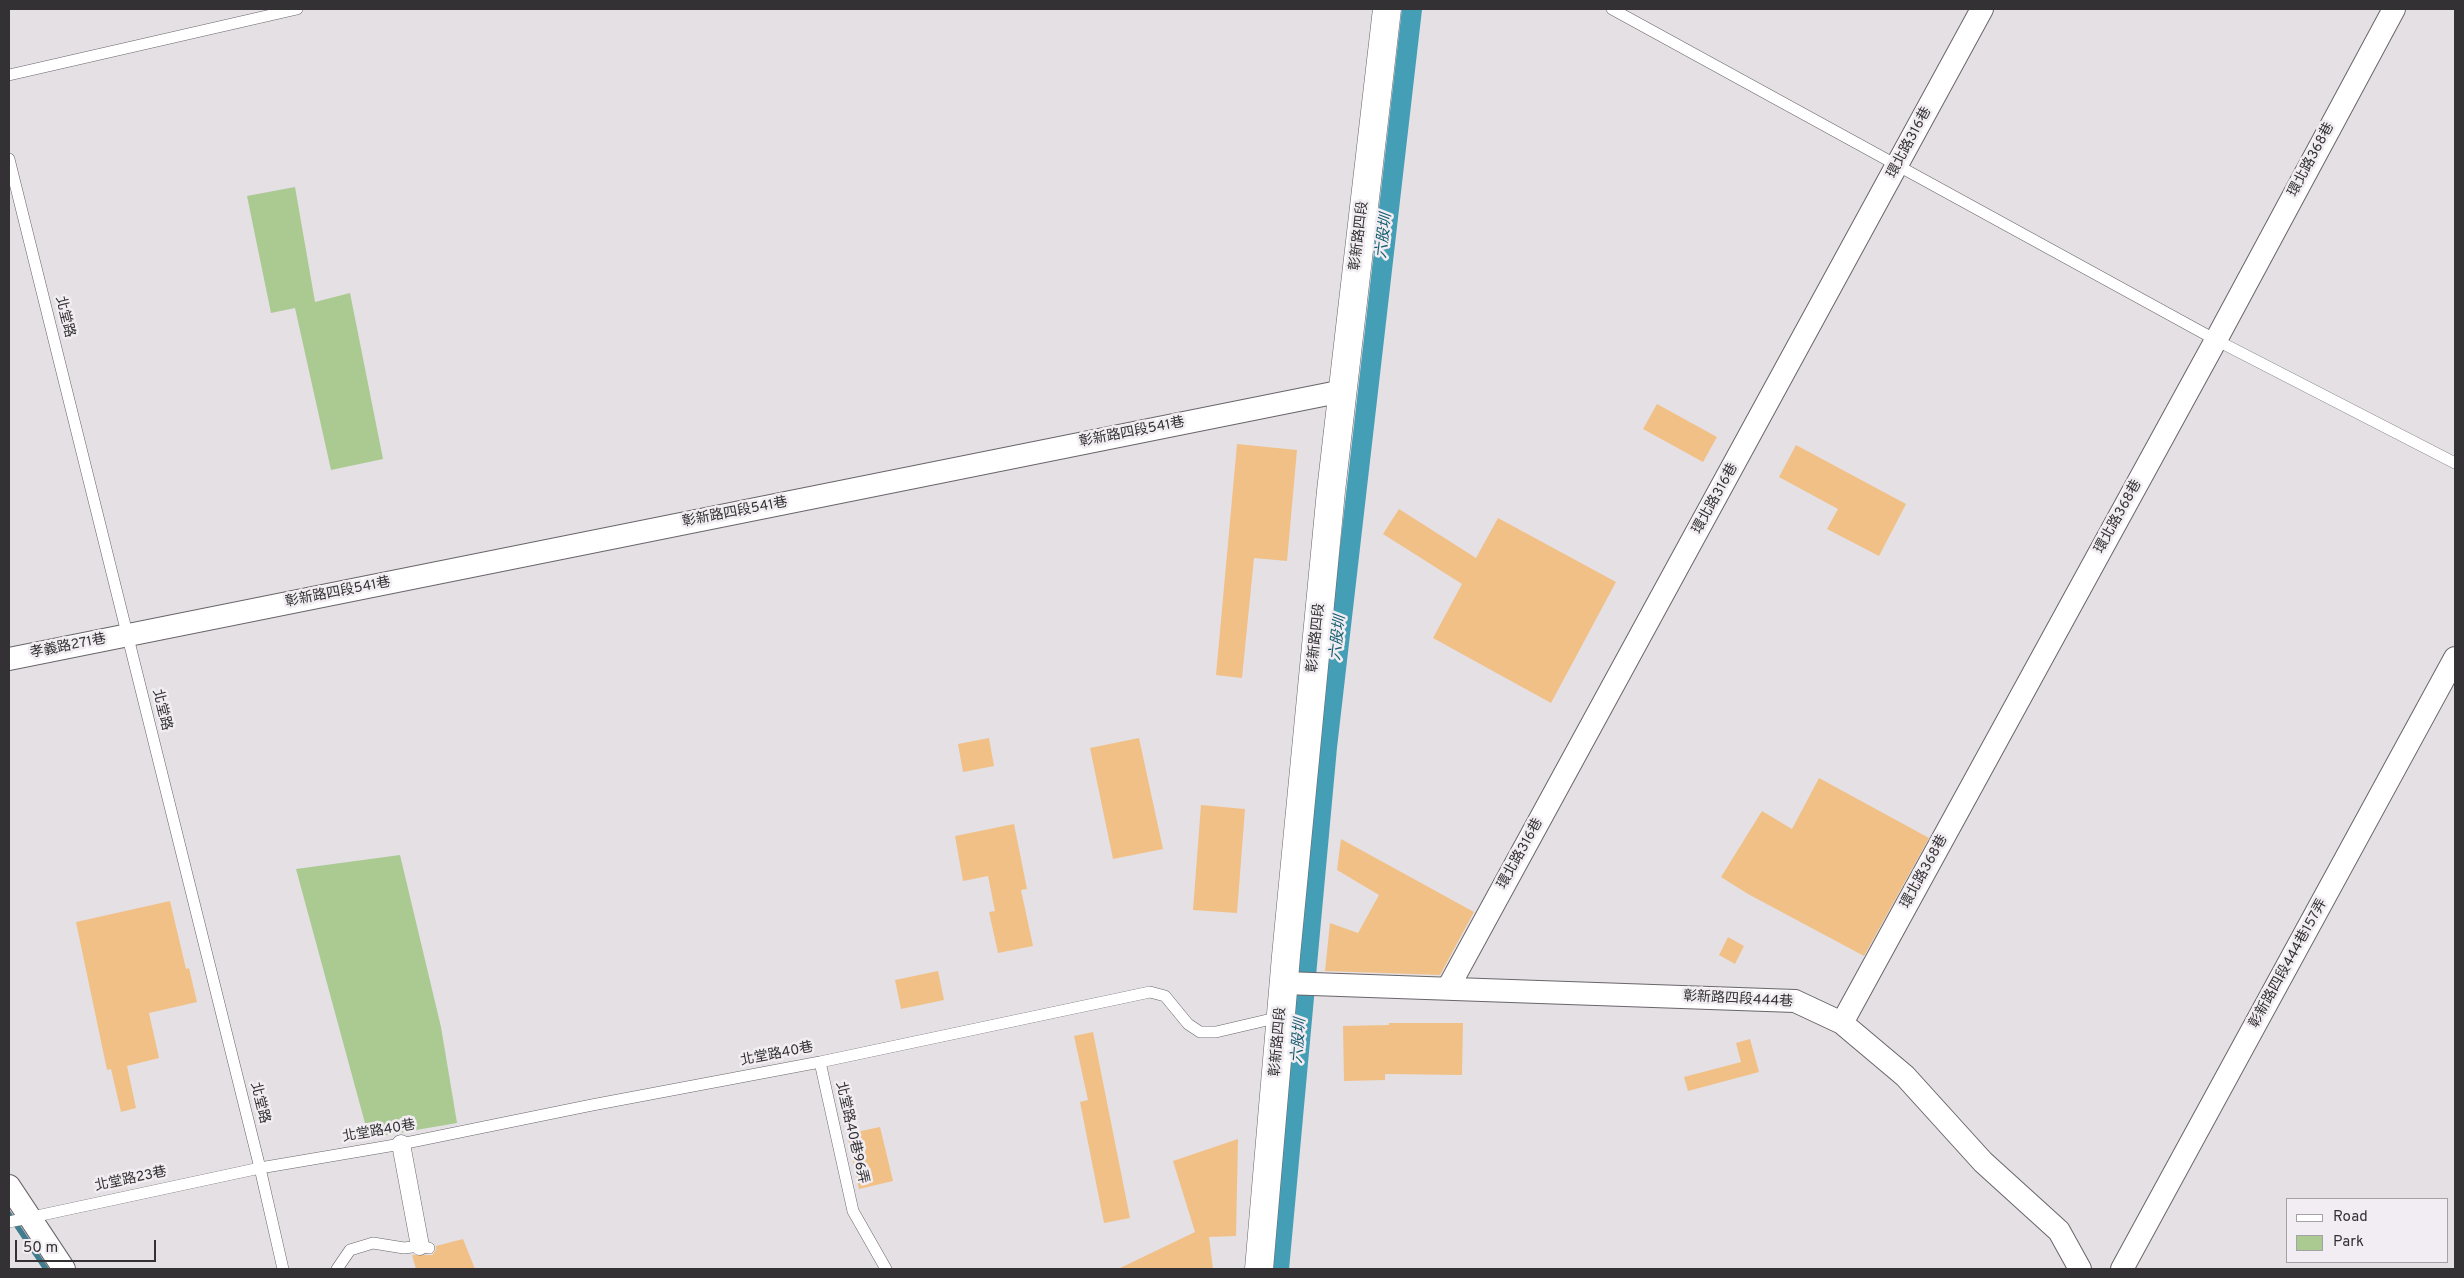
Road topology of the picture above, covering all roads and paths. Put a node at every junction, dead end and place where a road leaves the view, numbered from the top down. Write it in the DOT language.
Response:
graph roads {
  1 [pos="297,9"];
  2 [pos="1387,9"];
  3 [pos="1612,9"];
  4 [pos="1982,9"];
  5 [pos="2394,9"];
  6 [pos="9,75"];
  7 [pos="9,159"];
  8 [pos="1898,165"];
  9 [pos="2216,340"];
  10 [pos="1343,391"];
  11 [pos="2455,463"];
  12 [pos="127,635"];
  13 [pos="2455,658"];
  14 [pos="9,659"];
  15 [pos="1285,983"];
  16 [pos="1448,988"];
  17 [pos="1282,1017"];
  18 [pos="1842,1023"];
  19 [pos="820,1062"];
  20 [pos="401,1144"];
  21 [pos="260,1168"];
  22 [pos="9,1186"];
  23 [pos="20,1220"];
  24 [pos="425,1247"];
  25 [pos="64,1269"];
  26 [pos="283,1269"];
  27 [pos="337,1269"];
  28 [pos="886,1269"];
  29 [pos="1259,1269"];
  30 [pos="2080,1269"];
  31 [pos="2122,1269"];
  1 -- 6 [label="lane"];
  2 -- 10 [label="street, 彰新路四段"];
  3 -- 8 [label="lane"];
  4 -- 8 [label="street, 環北路316巷"];
  5 -- 9 [label="street, 環北路368巷"];
  7 -- 12 [label="lane, 北堂路"];
  8 -- 9 [label="lane"];
  8 -- 16 [label="street, 環北路316巷"];
  9 -- 11 [label="lane"];
  9 -- 18 [label="street, 環北路368巷"];
  10 -- 12 [label="street, 彰新路四段541巷"];
  10 -- 15 [label="street, 彰新路四段"];
  12 -- 14 [label="street, 孝義路271巷"];
  12 -- 21 [label="lane, 北堂路"];
  13 -- 31 [label="street, 彰新路四段444巷157弄"];
  15 -- 16 [label="street, 彰新路四段444巷"];
  15 -- 17 [label="street, 彰新路四段"];
  16 -- 18 [label="street, 彰新路四段444巷"];
  17 -- 19 [label="lane, 北堂路40巷"];
  17 -- 29 [label="street, 彰新路四段"];
  18 -- 30 [label="street, 彰新路四段444巷"];
  19 -- 20 [label="lane, 北堂路40巷"];
  19 -- 28 [label="lane, 北堂路40巷96弄"];
  20 -- 21 [label="lane, 北堂路40巷"];
  20 -- 24 [label="street"];
  21 -- 23 [label="lane, 北堂路23巷"];
  21 -- 26 [label="lane, 北堂路"];
  22 -- 23 [label="street"];
  23 -- 25 [label="street"];
  24 -- 27 [label="lane"];
}
